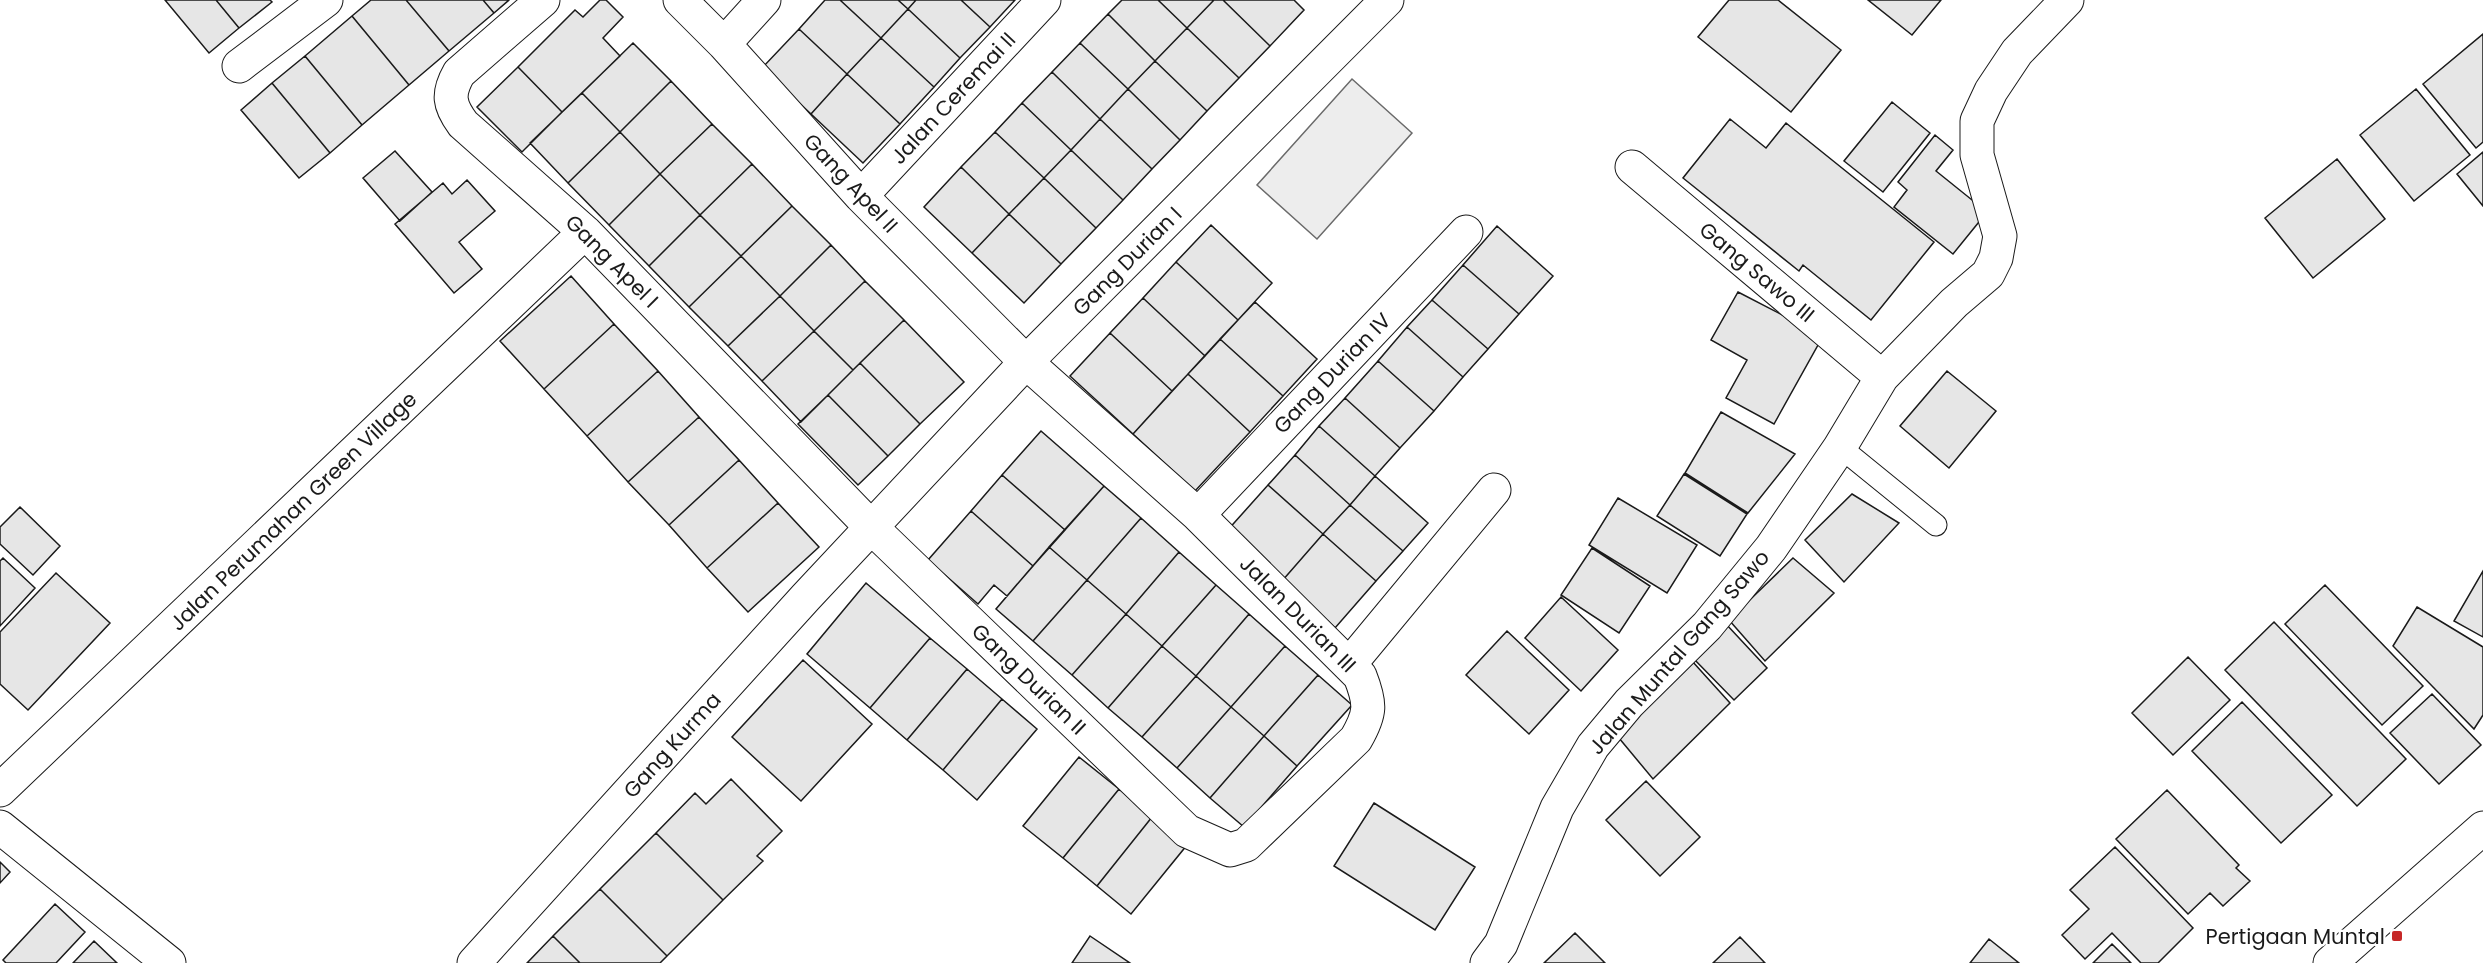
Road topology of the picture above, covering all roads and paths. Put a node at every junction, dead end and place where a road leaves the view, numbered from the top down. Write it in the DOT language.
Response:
graph roads {
  1 [pos="326,0"];
  2 [pos="543,0"];
  3 [pos="680,0"];
  4 [pos="764,0"];
  5 [pos="1044,0"];
  6 [pos="2067,0"];
  7 [pos="1372,5"];
  8 [pos="724,44"];
  9 [pos="239,66"];
  10 [pos="1632,166"];
  11 [pos="861,196"];
  12 [pos="585,232"];
  13 [pos="1466,232"];
  14 [pos="1026,362"];
  15 [pos="1882,377"];
  16 [pos="1840,447"];
  17 [pos="1494,490"];
  18 [pos="1198,515"];
  19 [pos="1936,525"];
  20 [pos="871,527"];
  21 [pos="1349,665"];
  22 [pos="0,790"];
  23 [pos="0,827"];
  24 [pos="2483,828"];
  25 [pos="1187,831"];
  26 [pos="169,963"];
  27 [pos="474,963"];
  28 [pos="1487,963"];
  29 [pos="2330,963"];
  1 -- 9 [label="street"];
  2 -- 12 [label="street, Gang Apel I"];
  3 -- 8 [label="street, Gang Apel II"];
  4 -- 8 [label="street"];
  5 -- 11 [label="street, Jalan Ceremai II"];
  6 -- 15 [label="street, Jalan Muntal Gang Sawo"];
  7 -- 14 [label="street, Gang Durian I"];
  8 -- 11 [label="street, Gang Apel II"];
  10 -- 15 [label="street, Gang Sawo III"];
  11 -- 14 [label="street, Gang Apel II"];
  12 -- 20 [label="street, Gang Apel I"];
  12 -- 22 [label="street, Jalan Perumahan Green Village"];
  13 -- 18 [label="street, Gang Durian IV"];
  14 -- 18 [label="street, Jalan Durian III"];
  14 -- 20 [label="street, Gang Durian I"];
  15 -- 16 [label="street, Jalan Muntal Gang Sawo"];
  16 -- 19 [label="lane"];
  16 -- 28 [label="street, Jalan Muntal Gang Sawo"];
  17 -- 21 [label="street"];
  18 -- 21 [label="street, Jalan Durian III"];
  20 -- 25 [label="street, Gang Durian II"];
  20 -- 27 [label="street, Gang Kurma"];
  21 -- 25 [label="street, Jalan Durian III"];
  23 -- 26 [label="street"];
  24 -- 29 [label="street"];
}
